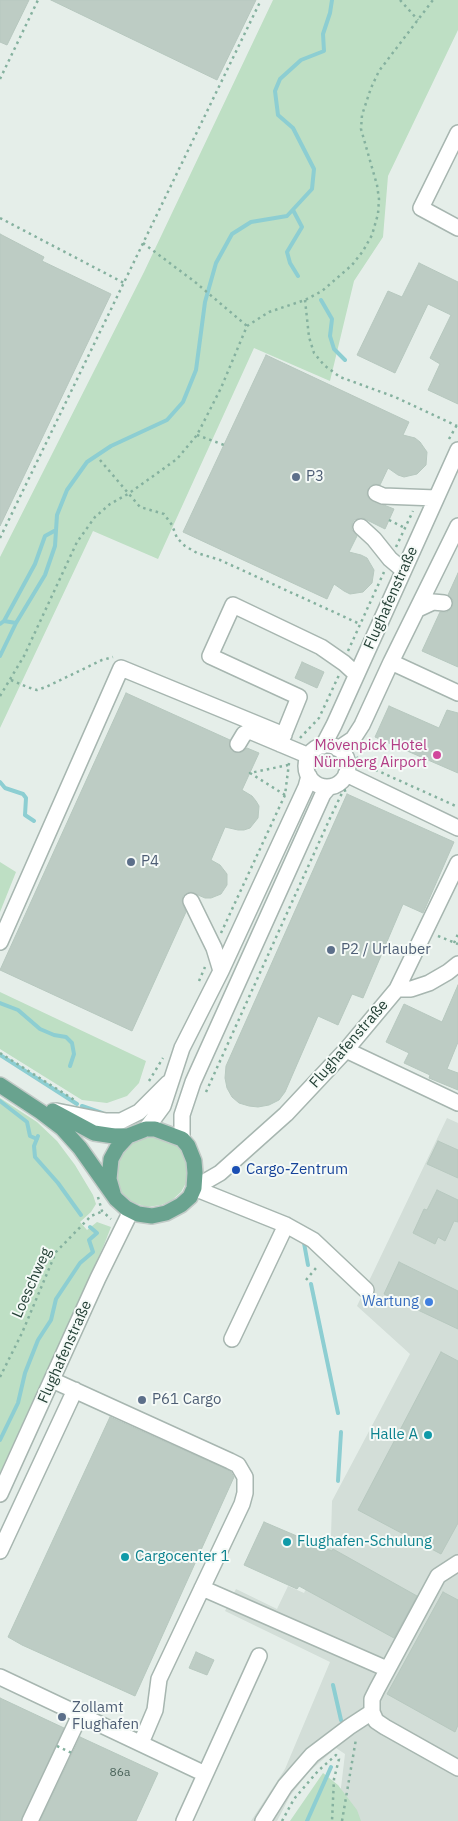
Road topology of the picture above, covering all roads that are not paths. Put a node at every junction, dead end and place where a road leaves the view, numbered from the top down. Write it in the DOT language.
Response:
graph roads {
  1 [pos="458,133"];
  2 [pos="458,228"];
  3 [pos="458,450"];
  4 [pos="376,494"];
  5 [pos="436,498"];
  6 [pos="458,526"];
  7 [pos="361,527"];
  8 [pos="403,570"];
  9 [pos="444,602"];
  10 [pos="418,608"];
  11 [pos="390,662"];
  12 [pos="356,674"];
  13 [pos="458,693"];
  14 [pos="282,740"];
  15 [pos="238,744"];
  16 [pos="322,746"];
  17 [pos="338,748"];
  18 [pos="309,756"];
  19 [pos="346,774"];
  20 [pos="309,776"];
  21 [pos="329,787"];
  22 [pos="457,826"];
  23 [pos="458,863"];
  24 [pos="191,901"];
  25 [pos="0,942"];
  26 [pos="458,964"];
  27 [pos="221,971"];
  28 [pos="396,989"];
  29 [pos="346,1050"];
  30 [pos="0,1077"];
  31 [pos="172,1078"];
  32 [pos="0,1085"];
  33 [pos="458,1103"];
  34 [pos="51,1110"];
  35 [pos="146,1129"];
  36 [pos="128,1136"];
  37 [pos="182,1139"];
  38 [pos="194,1188"];
  39 [pos="113,1193"];
  40 [pos="131,1211"];
  41 [pos="286,1225"];
  42 [pos="366,1290"];
  43 [pos="232,1339"];
  44 [pos="52,1380"];
  45 [pos="75,1390"];
  46 [pos="13,1466"];
  47 [pos="35,1476"];
  48 [pos="0,1494"];
  49 [pos="0,1550"];
  50 [pos="458,1563"];
  51 [pos="202,1588"];
  52 [pos="259,1656"];
  53 [pos="387,1669"];
  54 [pos="0,1677"];
  55 [pos="372,1712"];
  56 [pos="80,1715"];
  57 [pos="141,1743"];
  58 [pos="458,1768"];
  59 [pos="205,1774"];
  60 [pos="30,1821"];
  61 [pos="184,1821"];
  62 [pos="262,1821"];
  1 -- 2 [label="street"];
  3 -- 5 [label="street, Flughafenstraße"];
  4 -- 5 [label="street"];
  5 -- 8 [label="street, Flughafenstraße"];
  6 -- 10 [label="street, Flughafenstraße"];
  7 -- 8 [label="street"];
  8 -- 12 [label="street, Flughafenstraße"];
  9 -- 10 [label="street"];
  10 -- 11 [label="street, Flughafenstraße"];
  11 -- 13 [label="street"];
  11 -- 17 [label="street, Flughafenstraße"];
  12 -- 14 [label="street"];
  12 -- 16 [label="street, Flughafenstraße"];
  14 -- 15 [label="street"];
  14 -- 18 [label="street"];
  14 -- 25 [label="street"];
  16 -- 17 [label="street"];
  16 -- 18 [label="street, Flughafenstraße"];
  17 -- 19 [label="street"];
  18 -- 20 [label="street"];
  19 -- 21 [label="street"];
  19 -- 22 [label="street"];
  20 -- 21 [label="street"];
  20 -- 27 [label="street"];
  21 -- 37 [label="street"];
  23 -- 28 [label="street, Flughafenstraße"];
  24 -- 27 [label="street"];
  26 -- 28 [label="street"];
  27 -- 31 [label="street"];
  28 -- 29 [label="street, Flughafenstraße"];
  29 -- 33 [label="street"];
  29 -- 38 [label="street, Flughafenstraße"];
  30 -- 34 [label="main road"];
  31 -- 34 [label="street"];
  31 -- 35 [label="street"];
  32 -- 39 [label="main road"];
  34 -- 36 [label="main road"];
  35 -- 36 [label="main road"];
  35 -- 37 [label="main road"];
  36 -- 39 [label="main road"];
  37 -- 38 [label="main road"];
  38 -- 40 [label="main road, Flughafenstraße"];
  38 -- 41 [label="street"];
  39 -- 40 [label="main road"];
  40 -- 44 [label="street, Flughafenstraße"];
  41 -- 42 [label="street"];
  41 -- 43 [label="street"];
  44 -- 45 [label="street"];
  44 -- 46 [label="street, Flughafenstraße"];
  45 -- 47 [label="street"];
  45 -- 51 [label="street"];
  46 -- 47 [label="street"];
  46 -- 48 [label="street, Flughafenstraße"];
  47 -- 49 [label="street"];
  50 -- 53 [label="street"];
  51 -- 53 [label="street"];
  51 -- 57 [label="street"];
  52 -- 59 [label="street"];
  53 -- 55 [label="street"];
  54 -- 56 [label="street"];
  55 -- 58 [label="street"];
  55 -- 62 [label="street"];
  56 -- 57 [label="street"];
  56 -- 60 [label="street"];
  57 -- 59 [label="street"];
  59 -- 61 [label="street"];
}
